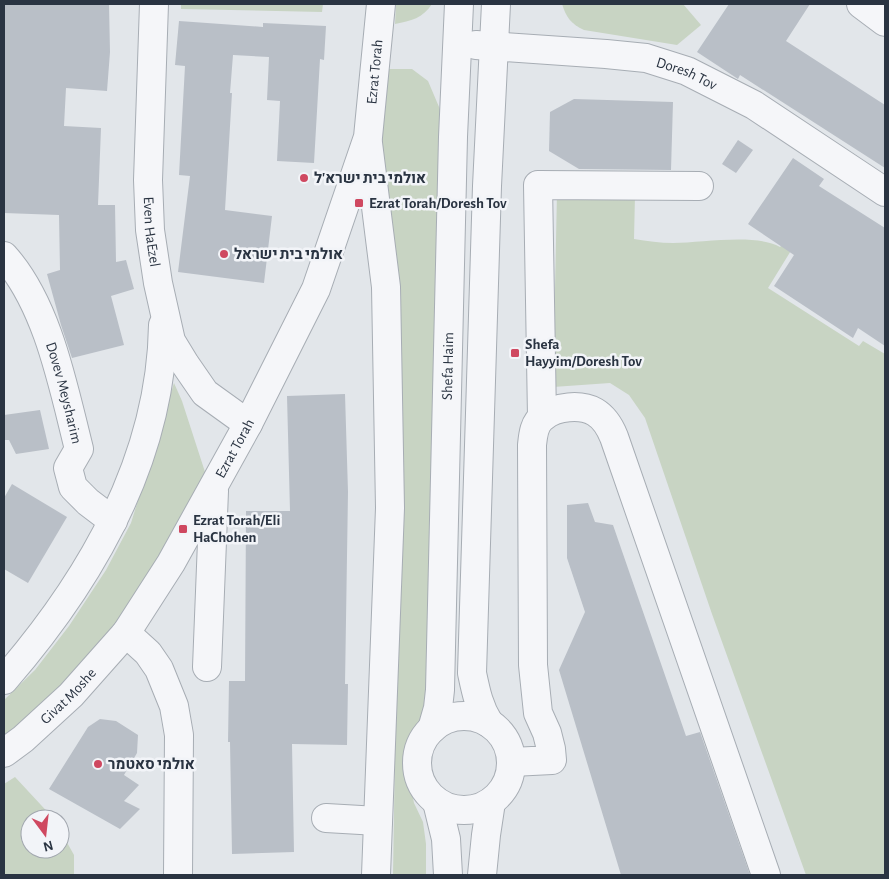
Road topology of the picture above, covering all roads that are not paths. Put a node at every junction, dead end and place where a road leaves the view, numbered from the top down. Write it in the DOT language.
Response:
graph roads {
  1 [pos="154,4"];
  2 [pos="381,4"];
  3 [pos="459,4"];
  4 [pos="496,4"];
  5 [pos="861,4"];
  6 [pos="885,22"];
  7 [pos="457,44"];
  8 [pos="494,46"];
  9 [pos="368,137"];
  10 [pos="699,186"];
  11 [pos="885,192"];
  12 [pos="4,256"];
  13 [pos="163,306"];
  14 [pos="542,417"];
  15 [pos="248,424"];
  16 [pos="214,484"];
  17 [pos="113,521"];
  18 [pos="126,633"];
  19 [pos="207,667"];
  20 [pos="4,680"];
  21 [pos="489,723"];
  22 [pos="432,729"];
  23 [pos="4,753"];
  24 [pos="512,762"];
  25 [pos="438,802"];
  26 [pos="491,802"];
  27 [pos="326,818"];
  28 [pos="378,821"];
  29 [pos="178,875"];
  30 [pos="376,875"];
  31 [pos="448,875"];
  32 [pos="482,875"];
  33 [pos="766,875"];
  1 -- 13 [label="street, Even HaEzel"];
  2 -- 9 [label="street, Ezrat Torah"];
  3 -- 7 [label="street, Shefa Haim"];
  4 -- 8 [label="street"];
  5 -- 6 [label="street"];
  7 -- 8 [label="street, Doresh Tov"];
  7 -- 22 [label="street, Shefa Haim"];
  8 -- 11 [label="street, Doresh Tov"];
  8 -- 21 [label="street"];
  9 -- 15 [label="street, Ezrat Torah"];
  9 -- 28 [label="street"];
  10 -- 14 [label="street"];
  12 -- 17 [label="street, Dovev Meysharim"];
  13 -- 15 [label="street, Even HaEzel"];
  13 -- 17 [label="street"];
  14 -- 24 [label="street"];
  14 -- 33 [label="street"];
  15 -- 16 [label="street, Ezrat Torah"];
  16 -- 18 [label="street, Ezrat Torah"];
  16 -- 19 [label="street"];
  17 -- 20 [label="street"];
  18 -- 23 [label="street, Givat Moshe"];
  18 -- 29 [label="street"];
  21 -- 22 [label="street"];
  21 -- 24 [label="street"];
  22 -- 25 [label="street"];
  24 -- 26 [label="street"];
  25 -- 26 [label="street"];
  25 -- 31 [label="street"];
  26 -- 32 [label="street"];
  27 -- 28 [label="street"];
  28 -- 30 [label="street"];
}
